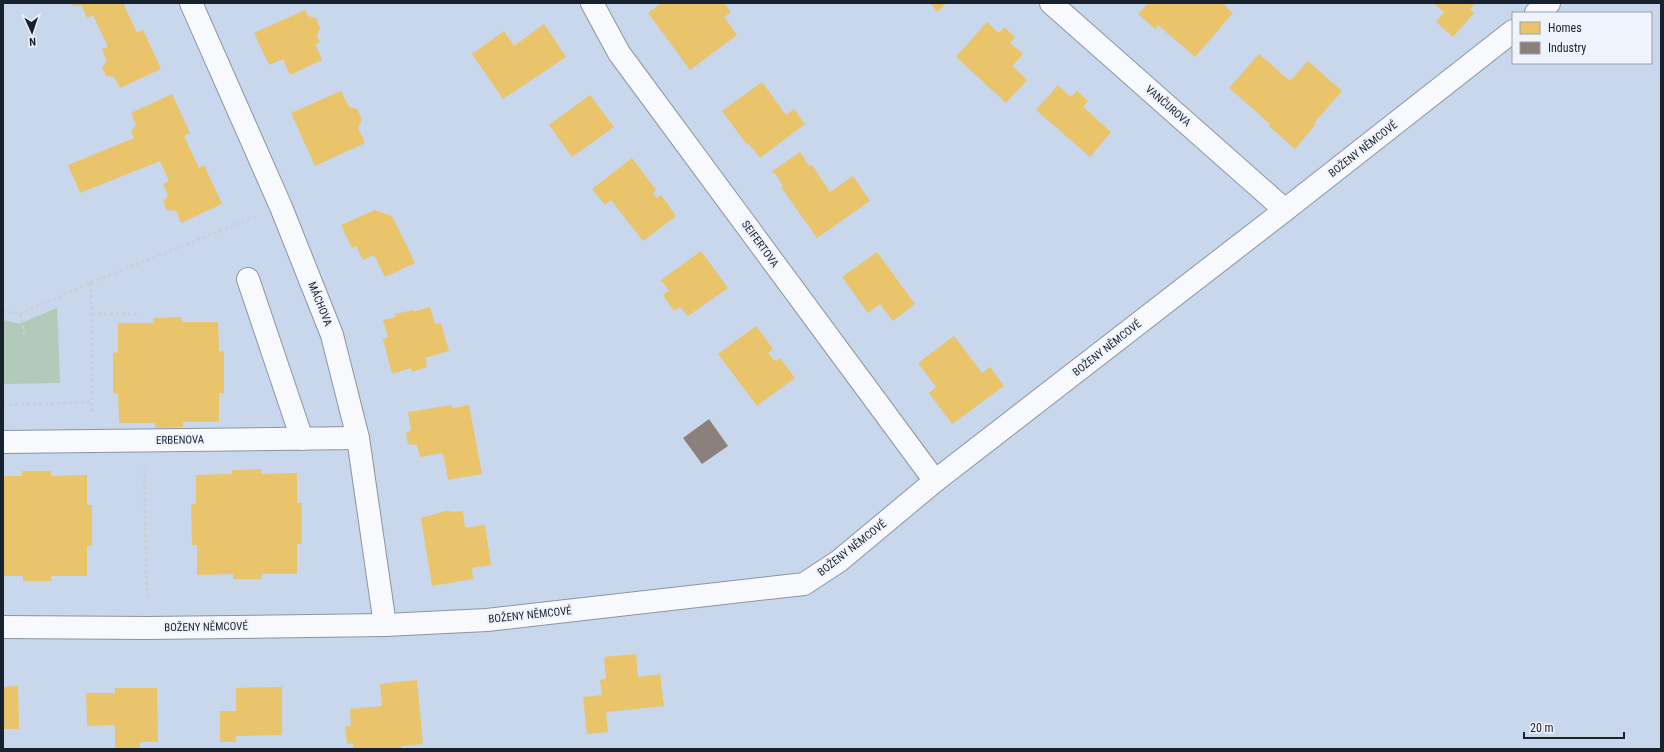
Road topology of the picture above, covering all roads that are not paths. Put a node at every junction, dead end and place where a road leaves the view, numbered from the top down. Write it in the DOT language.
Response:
graph roads {
  1 [pos="191,3"];
  2 [pos="592,3"];
  3 [pos="1050,3"];
  4 [pos="1549,3"];
  5 [pos="1537,12"];
  6 [pos="1512,32"];
  7 [pos="1285,210"];
  8 [pos="248,279"];
  9 [pos="358,438"];
  10 [pos="302,439"];
  11 [pos="3,442"];
  12 [pos="935,481"];
  13 [pos="385,625"];
  14 [pos="3,627"];
  1 -- 9 [label="street, MÁCHOVA"];
  2 -- 12 [label="street, SEIFERTOVA"];
  3 -- 7 [label="street, VANČUROVA"];
  4 -- 5 [label="street"];
  6 -- 7 [label="street, BOŽENY NĚMCOVÉ"];
  7 -- 12 [label="street, BOŽENY NĚMCOVÉ"];
  8 -- 10 [label="street"];
  9 -- 10 [label="street, ERBENOVA"];
  9 -- 13 [label="street, MÁCHOVA"];
  10 -- 11 [label="street, ERBENOVA"];
  12 -- 13 [label="street, BOŽENY NĚMCOVÉ"];
  13 -- 14 [label="street, BOŽENY NĚMCOVÉ"];
}
